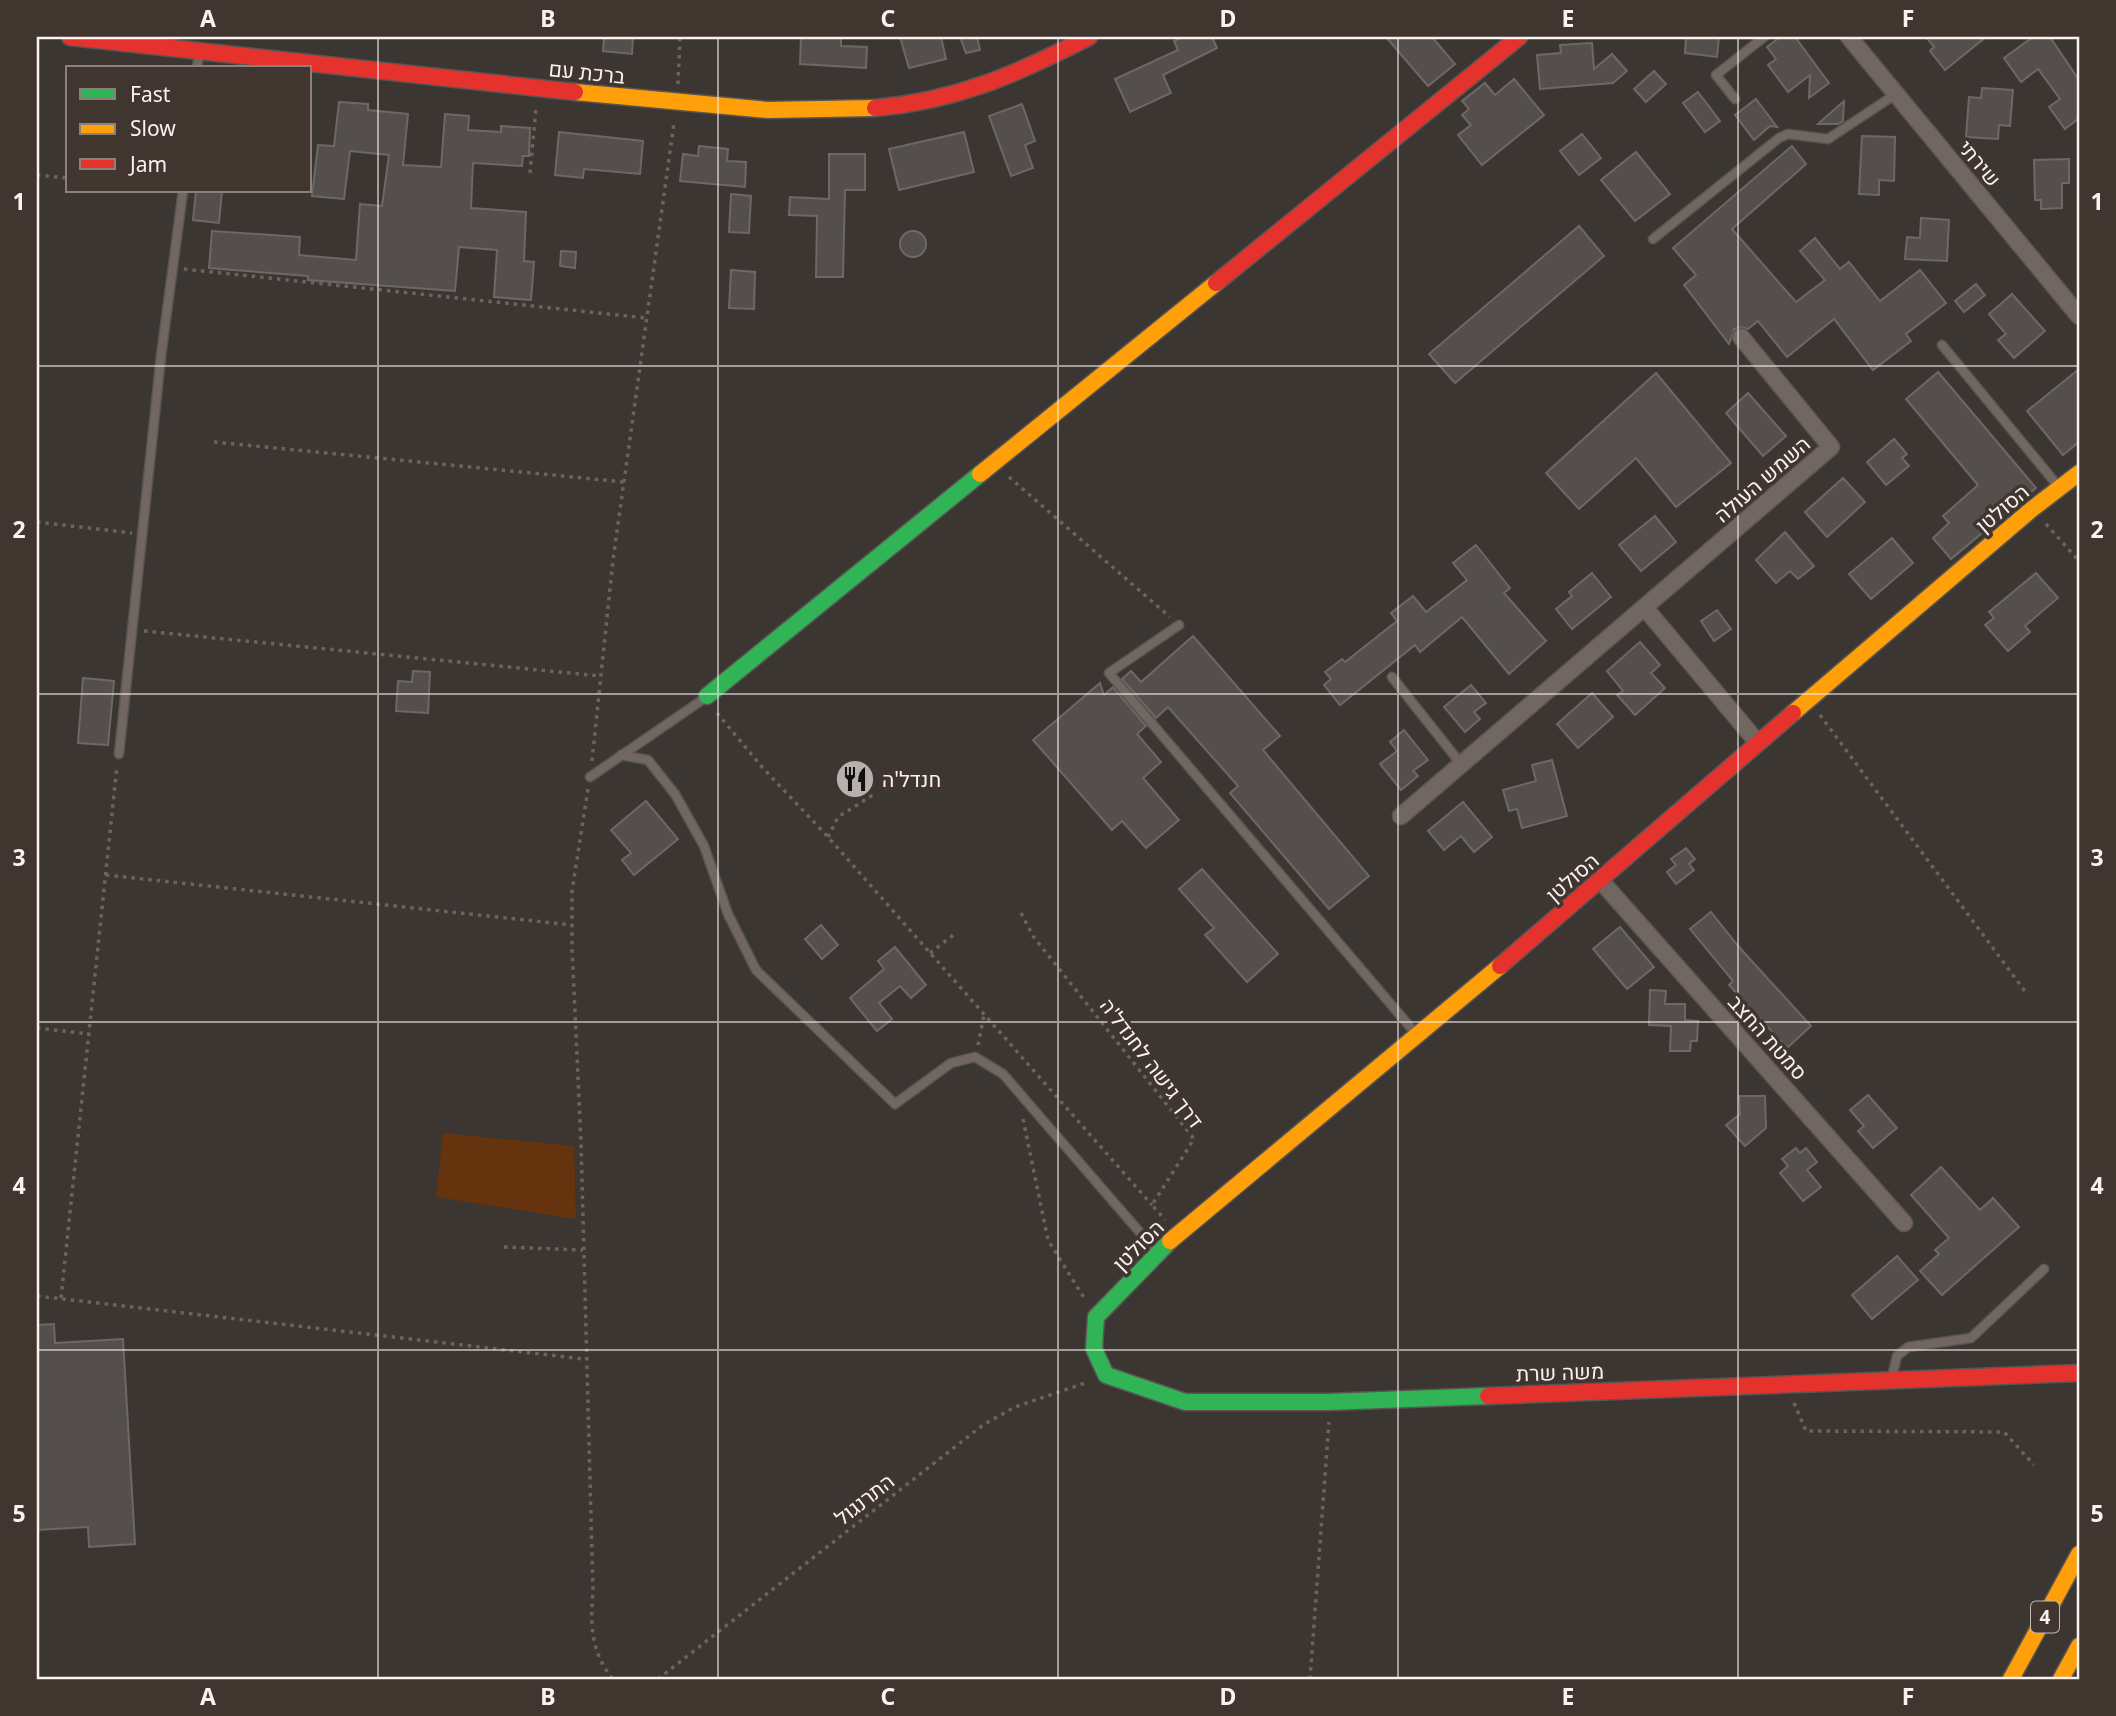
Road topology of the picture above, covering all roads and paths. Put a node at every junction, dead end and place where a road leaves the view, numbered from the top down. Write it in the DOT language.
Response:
graph roads {
  1 [pos="70,37"];
  2 [pos="680,37"];
  3 [pos="1089,37"];
  4 [pos="1519,37"];
  5 [pos="1765,37"];
  6 [pos="1849,37"];
  7 [pos="199,51"];
  8 [pos="197,66"];
  9 [pos="538,88"];
  10 [pos="1896,94"];
  11 [pos="1735,99"];
  12 [pos="677,101"];
  13 [pos="530,173"];
  14 [pos="37,175"];
  15 [pos="66,178"];
  16 [pos="183,192"];
  17 [pos="1653,240"];
  18 [pos="172,268"];
  19 [pos="2079,316"];
  20 [pos="646,318"];
  21 [pos="1741,337"];
  22 [pos="1942,345"];
  23 [pos="214,442"];
  24 [pos="992,462"];
  25 [pos="2079,473"];
  26 [pos="624,482"];
  27 [pos="2060,488"];
  28 [pos="2032,509"];
  29 [pos="37,522"];
  30 [pos="142,534"];
  31 [pos="2079,561"];
  32 [pos="1645,608"];
  33 [pos="1179,625"];
  34 [pos="132,630"];
  35 [pos="600,676"];
  36 [pos="1392,677"];
  37 [pos="707,696"];
  38 [pos="1809,699"];
  39 [pos="1758,743"];
  40 [pos="119,754"];
  41 [pos="621,755"];
  42 [pos="1461,764"];
  43 [pos="590,777"];
  44 [pos="876,793"];
  45 [pos="1401,816"];
  46 [pos="828,837"];
  47 [pos="106,874"];
  48 [pos="1600,880"];
  49 [pos="1021,913"];
  50 [pos="572,925"];
  51 [pos="956,933"];
  52 [pos="930,953"];
  53 [pos="2027,993"];
  54 [pos="984,1015"];
  55 [pos="37,1028"];
  56 [pos="89,1034"];
  57 [pos="1418,1037"];
  58 [pos="975,1057"];
  59 [pos="1016,1089"];
  60 [pos="1153,1205"];
  61 [pos="1904,1223"];
  62 [pos="1178,1233"];
  63 [pos="504,1247"];
  64 [pos="583,1250"];
  65 [pos="1158,1253"];
  66 [pos="2044,1269"];
  67 [pos="37,1296"];
  68 [pos="61,1299"];
  69 [pos="1096,1317"];
  70 [pos="585,1359"];
  71 [pos="2079,1374"];
  72 [pos="1106,1375"];
  73 [pos="1891,1381"];
  74 [pos="1787,1384"];
  75 [pos="1344,1401"];
  76 [pos="2034,1465"];
  77 [pos="2079,1554"];
  78 [pos="2079,1646"];
  79 [pos="613,1679"];
  80 [pos="658,1679"];
  81 [pos="1310,1679"];
  82 [pos="2011,1679"];
  83 [pos="2061,1679"];
  1 -- 7 [label="main road, ברכת עם"];
  2 -- 12 [label="path"];
  3 -- 12 [label="main road, ברכת עם"];
  4 -- 24 [label="main road"];
  5 -- 11 [label="lane"];
  6 -- 10 [label="street, שירתי"];
  7 -- 8 [label="lane"];
  7 -- 9 [label="main road, ברכת עם"];
  9 -- 12 [label="main road, ברכת עם"];
  9 -- 13 [label="path"];
  10 -- 17 [label="lane"];
  10 -- 19 [label="street, שירתי"];
  12 -- 20 [label="path"];
  14 -- 15 [label="path"];
  16 -- 18 [label="lane"];
  18 -- 20 [label="path"];
  18 -- 30 [label="lane"];
  20 -- 26 [label="path"];
  21 -- 32 [label="street, השמש העולה"];
  22 -- 27 [label="lane"];
  23 -- 26 [label="path"];
  24 -- 33 [label="path"];
  24 -- 37 [label="main road"];
  25 -- 27 [label="main road, הסולטן"];
  26 -- 35 [label="path"];
  27 -- 28 [label="main road, הסולטן"];
  28 -- 31 [label="path"];
  28 -- 38 [label="main road, הסולטן"];
  29 -- 30 [label="path"];
  30 -- 34 [label="lane"];
  32 -- 39 [label="street"];
  32 -- 42 [label="street, השמש העולה"];
  33 -- 57 [label="lane"];
  34 -- 35 [label="path"];
  34 -- 40 [label="lane"];
  35 -- 43 [label="path"];
  36 -- 42 [label="lane"];
  37 -- 41 [label="lane"];
  37 -- 46 [label="path"];
  38 -- 39 [label="main road, הסולטן"];
  38 -- 53 [label="path"];
  39 -- 48 [label="main road, הסולטן"];
  40 -- 47 [label="path"];
  41 -- 43 [label="lane"];
  41 -- 58 [label="lane"];
  42 -- 45 [label="street, השמש העולה"];
  43 -- 50 [label="path"];
  44 -- 46 [label="path"];
  46 -- 52 [label="path"];
  47 -- 50 [label="path"];
  47 -- 56 [label="path"];
  48 -- 57 [label="main road, הסולטן"];
  48 -- 61 [label="street, סמטת החצב"];
  49 -- 60 [label="path, דרך גישה לחנדל'ה"];
  50 -- 64 [label="path"];
  51 -- 52 [label="path"];
  52 -- 54 [label="path"];
  54 -- 58 [label="path"];
  54 -- 60 [label="path"];
  55 -- 56 [label="path"];
  56 -- 68 [label="path"];
  57 -- 62 [label="main road, הסולטן"];
  58 -- 59 [label="lane"];
  59 -- 65 [label="lane"];
  59 -- 69 [label="path"];
  60 -- 62 [label="path"];
  62 -- 65 [label="main road, הסולטן"];
  63 -- 64 [label="path"];
  64 -- 70 [label="path"];
  65 -- 69 [label="main road, הסולטן"];
  66 -- 73 [label="lane"];
  67 -- 68 [label="path"];
  68 -- 70 [label="path"];
  69 -- 72 [label="main road"];
  70 -- 79 [label="path"];
  71 -- 73 [label="main road, משה שרת"];
  72 -- 75 [label="main road, משה שרת"];
  72 -- 80 [label="path, התרנגול"];
  73 -- 74 [label="main road, משה שרת"];
  74 -- 75 [label="main road, משה שרת"];
  74 -- 76 [label="path"];
  75 -- 81 [label="path"];
  77 -- 82 [label="main road, 4"];
  78 -- 83 [label="main road, 4"];
}
